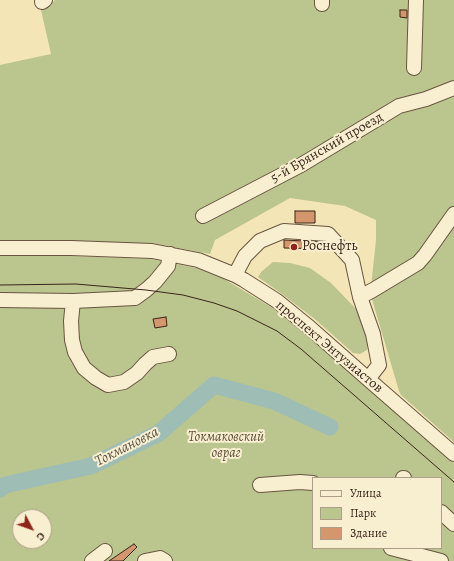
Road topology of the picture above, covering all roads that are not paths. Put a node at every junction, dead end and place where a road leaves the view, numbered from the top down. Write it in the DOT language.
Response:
graph roads {
  1 [pos="416,0"];
  2 [pos="414,68"];
  3 [pos="454,88"];
  4 [pos="454,214"];
  5 [pos="203,216"];
  6 [pos="0,248"];
  7 [pos="170,254"];
  8 [pos="235,275"];
  9 [pos="360,297"];
  10 [pos="0,300"];
  11 [pos="73,301"];
  12 [pos="169,354"];
  13 [pos="368,379"];
  14 [pos="454,454"];
  15 [pos="312,483"];
  16 [pos="260,484"];
  17 [pos="442,513"];
  18 [pos="454,524"];
  19 [pos="395,549"];
  20 [pos="105,551"];
  21 [pos="92,561"];
  22 [pos="145,561"];
  23 [pos="165,561"];
  24 [pos="440,561"];
  1 -- 2 [label="street"];
  3 -- 5 [label="street, 5-й Брянский проезд"];
  4 -- 9 [label="street"];
  6 -- 7 [label="street, проспект Энтузиастов"];
  7 -- 8 [label="street, проспект Энтузиастов"];
  7 -- 11 [label="street"];
  8 -- 9 [label="street"];
  8 -- 13 [label="street, проспект Энтузиастов"];
  9 -- 13 [label="street"];
  10 -- 11 [label="street"];
  11 -- 12 [label="street"];
  13 -- 14 [label="street, проспект Энтузиастов"];
  15 -- 16 [label="street"];
  17 -- 18 [label="street"];
  19 -- 24 [label="street"];
  20 -- 21 [label="street"];
  22 -- 23 [label="street"];
}
